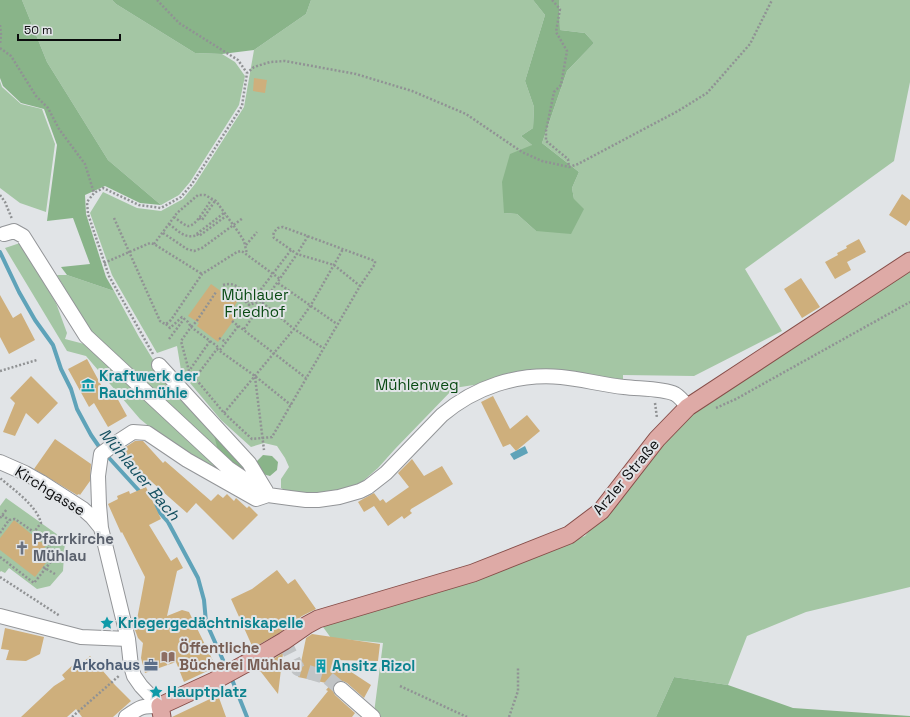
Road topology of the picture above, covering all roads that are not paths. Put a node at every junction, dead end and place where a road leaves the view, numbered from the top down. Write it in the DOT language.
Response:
graph roads {
  1 [pos="9,232"];
  2 [pos="910,261"];
  3 [pos="159,365"];
  4 [pos="688,407"];
  5 [pos="0,462"];
  6 [pos="268,495"];
  7 [pos="101,528"];
  8 [pos="0,616"];
  9 [pos="128,638"];
  10 [pos="341,689"];
  11 [pos="161,712"];
  12 [pos="126,717"];
  13 [pos="373,717"];
  1 -- 6 [label="street"];
  2 -- 4 [label="main road, Arzler Straße"];
  3 -- 6 [label="street"];
  4 -- 6 [label="street"];
  4 -- 11 [label="main road, Arzler Straße"];
  5 -- 7 [label="street, Kirchgasse"];
  6 -- 7 [label="street"];
  7 -- 9 [label="street, Kirchgasse"];
  8 -- 9 [label="street"];
  9 -- 11 [label="street"];
  10 -- 13 [label="street"];
  11 -- 12 [label="street"];
}
